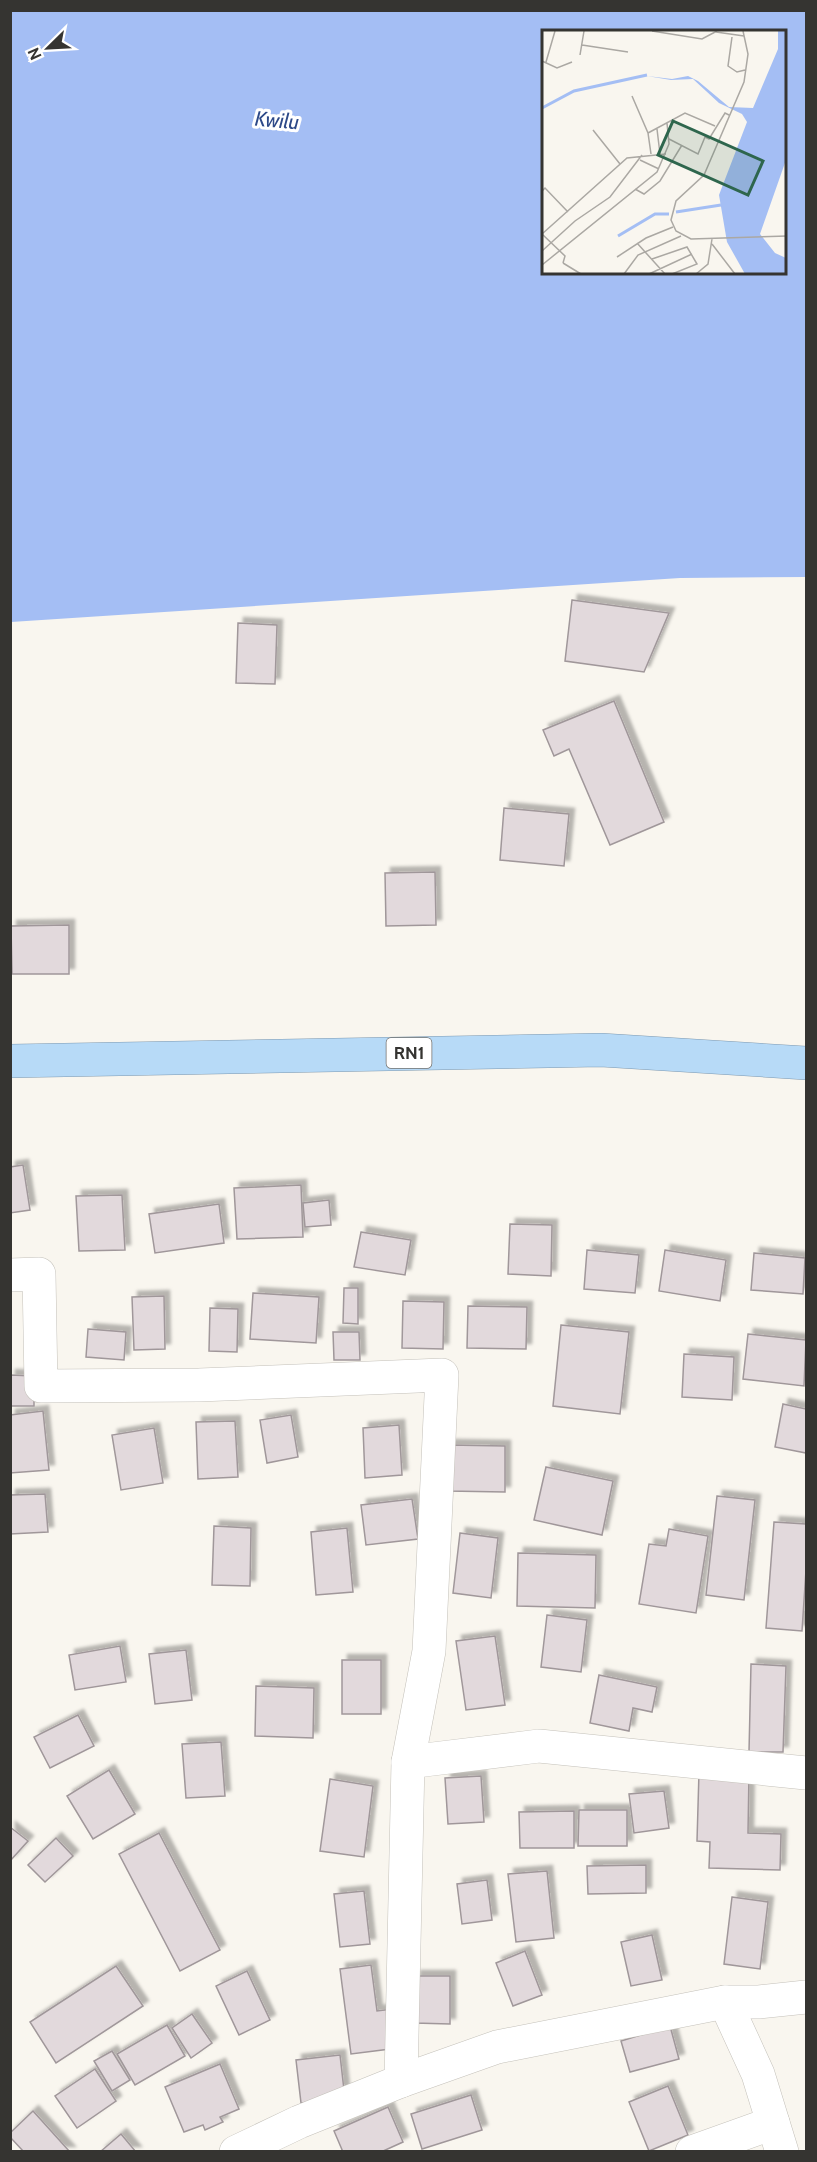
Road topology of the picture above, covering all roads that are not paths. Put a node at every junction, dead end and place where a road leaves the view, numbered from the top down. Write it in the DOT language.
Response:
graph roads {
  1 [pos="10,1061"];
  2 [pos="807,1063"];
  3 [pos="10,1275"];
  4 [pos="408,1762"];
  5 [pos="807,1773"];
  6 [pos="807,1997"];
  7 [pos="725,2002"];
  8 [pos="401,2081"];
  9 [pos="777,2137"];
  10 [pos="236,2151"];
  11 [pos="692,2151"];
  1 -- 2 [label="highway, RN1"];
  3 -- 4 [label="street"];
  4 -- 5 [label="street"];
  4 -- 8 [label="street"];
  6 -- 7 [label="street"];
  7 -- 8 [label="street"];
  7 -- 9 [label="street"];
  8 -- 10 [label="street"];
  9 -- 11 [label="street"];
}
